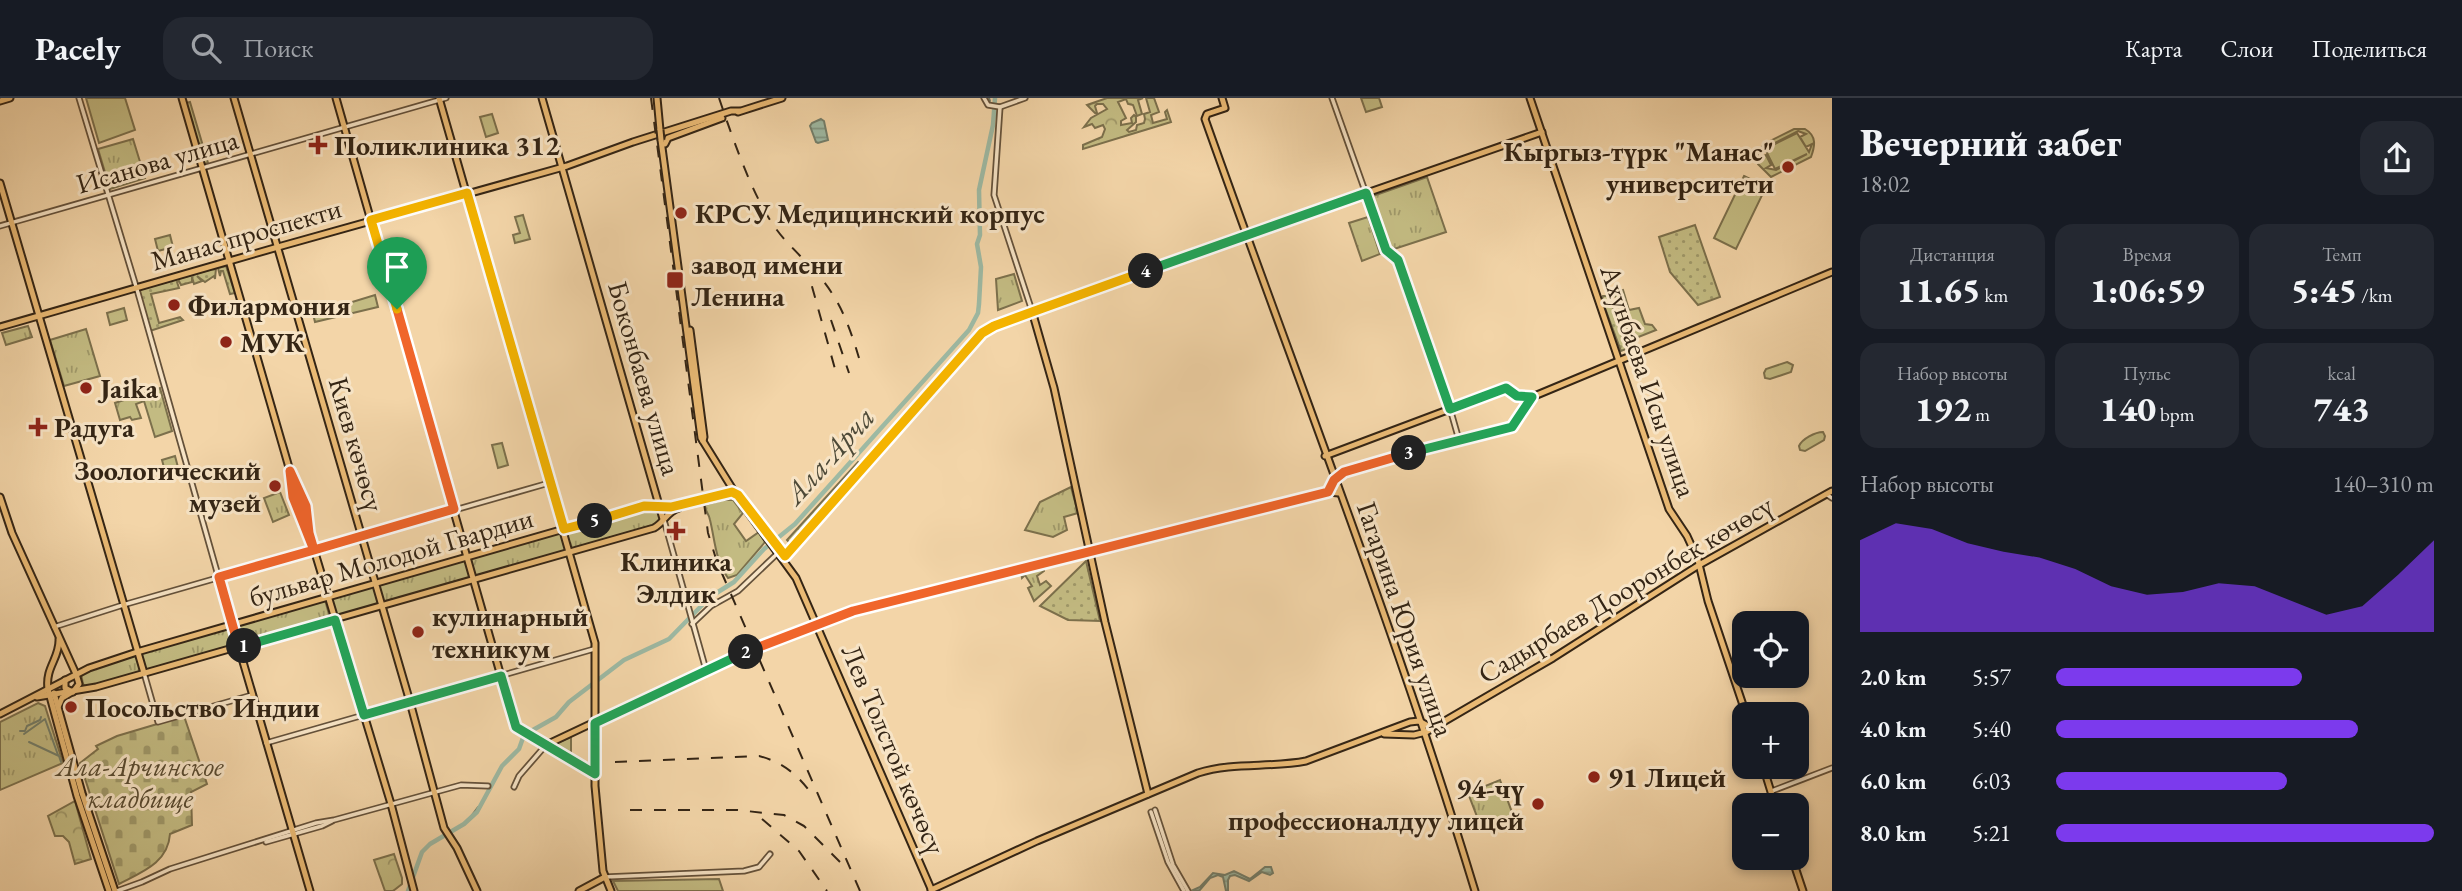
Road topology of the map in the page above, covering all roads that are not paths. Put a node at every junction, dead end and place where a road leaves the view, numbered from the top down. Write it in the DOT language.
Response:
graph roads {
  1 [pos="10,98"];
  2 [pos="79,98"];
  3 [pos="183,98"];
  4 [pos="234,98"];
  5 [pos="336,98"];
  6 [pos="542,98"];
  7 [pos="658,98"];
  8 [pos="782,98"];
  9 [pos="984,98"];
  10 [pos="1025,98"];
  11 [pos="1222,98"];
  12 [pos="1332,98"];
  13 [pos="1530,98"];
  14 [pos="441,99"];
  15 [pos="0,101"];
  16 [pos="999,107"];
  17 [pos="721,116"];
  18 [pos="345,127"];
  19 [pos="662,129"];
  20 [pos="1542,132"];
  21 [pos="663,141"];
  22 [pos="250,154"];
  23 [pos="562,167"];
  24 [pos="203,168"];
  25 [pos="0,183"];
  26 [pos="467,193"];
  27 [pos="1366,193"];
  28 [pos="109,195"];
  29 [pos="371,220"];
  30 [pos="12,222"];
  31 [pos="0,226"];
  32 [pos="1246,235"];
  33 [pos="278,247"];
  34 [pos="230,261"];
  35 [pos="1832,272"];
  36 [pos="136,288"];
  37 [pos="1032,312"];
  38 [pos="40,316"];
  39 [pos="0,327"];
  40 [pos="1619,361"];
  41 [pos="1532,397"];
  42 [pos="1450,409"];
  43 [pos="1459,440"];
  44 [pos="1325,456"];
  45 [pos="1334,480"];
  46 [pos="550,482"];
  47 [pos="1328,492"];
  48 [pos="732,493"];
  49 [pos="1339,493"];
  50 [pos="1829,493"];
  51 [pos="0,497"];
  52 [pos="1832,498"];
  53 [pos="659,506"];
  54 [pos="454,509"];
  55 [pos="663,519"];
  56 [pos="564,529"];
  57 [pos="362,537"];
  58 [pos="770,539"];
  59 [pos="314,550"];
  60 [pos="570,552"];
  61 [pos="779,552"];
  62 [pos="1089,552"];
  63 [pos="468,558"];
  64 [pos="1699,565"];
  65 [pos="219,577"];
  66 [pos="474,580"];
  67 [pos="375,583"];
  68 [pos="328,597"];
  69 [pos="123,605"];
  70 [pos="382,606"];
  71 [pos="335,620"];
  72 [pos="692,623"];
  73 [pos="817,623"];
  74 [pos="233,625"];
  75 [pos="54,627"];
  76 [pos="59,639"];
  77 [pos="239,648"];
  78 [pos="595,648"];
  79 [pos="137,652"];
  80 [pos="706,670"];
  81 [pos="144,673"];
  82 [pos="76,674"];
  83 [pos="501,676"];
  84 [pos="65,680"];
  85 [pos="51,692"];
  86 [pos="73,692"];
  87 [pos="253,695"];
  88 [pos="32,698"];
  89 [pos="410,702"];
  90 [pos="1742,702"];
  91 [pos="58,708"];
  92 [pos="0,715"];
  93 [pos="364,715"];
  94 [pos="55,716"];
  95 [pos="1419,721"];
  96 [pos="1410,722"];
  97 [pos="595,723"];
  98 [pos="1440,723"];
  99 [pos="1423,732"];
  100 [pos="1381,733"];
  101 [pos="1414,735"];
  102 [pos="266,743"];
  103 [pos="546,745"];
  104 [pos="1832,768"];
  105 [pos="595,774"];
  106 [pos="1767,779"];
  107 [pos="488,786"];
  108 [pos="514,787"];
  109 [pos="435,792"];
  110 [pos="1771,792"];
  111 [pos="1148,794"];
  112 [pos="391,804"];
  113 [pos="1153,811"];
  114 [pos="293,833"];
  115 [pos="770,854"];
  116 [pos="1796,870"];
  117 [pos="605,877"];
  118 [pos="112,890"];
  119 [pos="931,890"];
  120 [pos="310,891"];
  121 [pos="414,891"];
  122 [pos="477,891"];
  123 [pos="579,891"];
  124 [pos="611,891"];
  125 [pos="1186,891"];
  126 [pos="1475,891"];
  127 [pos="1803,891"];
  1 -- 15 [label="main road"];
  2 -- 28 [label="street"];
  3 -- 24 [label="main road"];
  4 -- 22 [label="main road, Киев көчөсү"];
  5 -- 18 [label="main road"];
  6 -- 23 [label="main road, Боконбаева улица"];
  7 -- 19 [label="main road"];
  8 -- 17 [label="main road"];
  9 -- 16 [label="street"];
  10 -- 16 [label="street"];
  11 -- 32 [label="main road, Гагарина Юрия улица"];
  12 -- 27 [label="street"];
  13 -- 20 [label="main road, Ахунбаева Исы улица"];
  14 -- 18 [label="street, Исанова улица"];
  14 -- 26 [label="main road"];
  16 -- 37 [label="street"];
  17 -- 19 [label="main road"];
  17 -- 21 [label="main road"];
  17 -- 23 [label="main road, Манас проспекти"];
  18 -- 22 [label="street, Исанова улица"];
  18 -- 29 [label="main road"];
  19 -- 21 [label="main road, bridge"];
  20 -- 27 [label="main road"];
  20 -- 40 [label="main road, Ахунбаева Исы улица"];
  21 -- 48 [label="main road"];
  22 -- 24 [label="street, Исанова улица"];
  22 -- 33 [label="main road, Киев көчөсү"];
  23 -- 26 [label="main road, Манас проспекти"];
  23 -- 53 [label="main road, Боконбаева улица"];
  24 -- 28 [label="street, Исанова улица"];
  24 -- 34 [label="main road"];
  25 -- 30 [label="main road"];
  26 -- 29 [label="main road, Манас проспекти"];
  26 -- 46 [label="main road"];
  27 -- 32 [label="main road"];
  27 -- 42 [label="street"];
  28 -- 30 [label="street, Исанова улица"];
  28 -- 36 [label="street"];
  29 -- 33 [label="main road, Манас проспекти"];
  29 -- 54 [label="main road"];
  30 -- 31 [label="street, Исанова улица"];
  30 -- 38 [label="main road"];
  32 -- 37 [label="main road"];
  32 -- 44 [label="main road, Гагарина Юрия улица"];
  33 -- 34 [label="main road, Манас проспекти"];
  33 -- 57 [label="main road, Киев көчөсү"];
  34 -- 36 [label="main road, Манас проспекти"];
  34 -- 59 [label="main road"];
  35 -- 40 [label="main road"];
  36 -- 38 [label="main road, Манас проспекти"];
  36 -- 65 [label="street"];
  37 -- 61 [label="main road"];
  37 -- 62 [label="main road"];
  38 -- 39 [label="main road, Манас проспекти"];
  38 -- 69 [label="main road"];
  40 -- 41 [label="main road"];
  40 -- 64 [label="main road, Ахунбаева Исы улица"];
  41 -- 42 [label="main road"];
  41 -- 43 [label="main road"];
  42 -- 43 [label="street"];
  42 -- 44 [label="main road"];
  43 -- 45 [label="main road"];
  44 -- 45 [label="main road, Гагарина Юрия улица"];
  45 -- 47 [label="main road"];
  45 -- 49 [label="main road, Гагарина Юрия улица"];
  46 -- 54 [label="street"];
  46 -- 56 [label="main road"];
  47 -- 49 [label="main road"];
  47 -- 62 [label="main road"];
  48 -- 53 [label="main road, бульвар Молодой Гвардии"];
  48 -- 55 [label="main road, бульвар Молодой Гвардии"];
  48 -- 58 [label="main road, Лев Толстой көчөсү"];
  48 -- 58 [label="main road, Лев Толстой көчөсү"];
  49 -- 95 [label="main road, Гагарина Юрия улица"];
  50 -- 52 [label="street"];
  50 -- 64 [label="main road, Садырбаев Дооронбек көчөсү"];
  51 -- 75 [label="main road"];
  53 -- 55 [label="main road, Боконбаева улица"];
  53 -- 56 [label="main road, бульвар Молодой Гвардии"];
  54 -- 57 [label="street"];
  54 -- 63 [label="main road"];
  55 -- 60 [label="main road, бульвар Молодой Гвардии"];
  55 -- 72 [label="street, Боконбаева улица"];
  56 -- 60 [label="main road"];
  56 -- 63 [label="main road, бульвар Молодой Гвардии"];
  57 -- 59 [label="street"];
  57 -- 67 [label="main road, Киев көчөсү"];
  58 -- 61 [label="main road, Лев Толстой көчөсү"];
  59 -- 65 [label="street"];
  59 -- 68 [label="main road"];
  60 -- 66 [label="main road, бульвар Молодой Гвардии"];
  60 -- 78 [label="main road"];
  61 -- 72 [label="street"];
  61 -- 73 [label="main road, Лев Толстой көчөсү"];
  62 -- 73 [label="main road"];
  62 -- 111 [label="main road"];
  63 -- 66 [label="main road"];
  63 -- 67 [label="main road, бульвар Молодой Гвардии"];
  64 -- 90 [label="main road, Ахунбаева Исы улица"];
  64 -- 98 [label="main road, Садырбаев Дооронбек көчөсү"];
  65 -- 69 [label="street"];
  65 -- 74 [label="street"];
  66 -- 70 [label="main road, бульвар Молодой Гвардии"];
  66 -- 83 [label="main road"];
  67 -- 68 [label="main road, бульвар Молодой Гвардии"];
  67 -- 70 [label="main road, Киев көчөсү"];
  68 -- 71 [label="main road"];
  68 -- 74 [label="main road, бульвар Молодой Гвардии"];
  69 -- 75 [label="street"];
  69 -- 79 [label="main road"];
  70 -- 71 [label="main road, бульвар Молодой Гвардии"];
  70 -- 89 [label="main road, Киев көчөсү"];
  71 -- 77 [label="main road, бульвар Молодой Гвардии"];
  71 -- 93 [label="main road"];
  72 -- 80 [label="street, Боконбаева улица"];
  73 -- 80 [label="main road"];
  73 -- 119 [label="main road, Лев Толстой көчөсү"];
  74 -- 77 [label="street"];
  74 -- 79 [label="main road, бульвар Молодой Гвардии"];
  75 -- 76 [label="main road"];
  76 -- 82 [label="main road"];
  76 -- 85 [label="main road"];
  77 -- 81 [label="main road, бульвар Молодой Гвардии"];
  77 -- 87 [label="main road"];
  78 -- 83 [label="street"];
  78 -- 97 [label="main road"];
  79 -- 81 [label="main road"];
  79 -- 82 [label="main road, бульвар Молодой Гвардии"];
  80 -- 97 [label="main road"];
  81 -- 86 [label="main road, бульвар Молодой Гвардии"];
  81 -- 87 [label="street"];
  82 -- 84 [label="main road, бульвар Молодой Гвардии"];
  82 -- 86 [label="main road"];
  83 -- 89 [label="street"];
  83 -- 103 [label="main road"];
  84 -- 85 [label="main road, бульвар Молодой Гвардии"];
  84 -- 86 [label="main road"];
  85 -- 86 [label="main road, бульвар Молодой Гвардии"];
  85 -- 88 [label="main road, бульвар Молодой Гвардии"];
  85 -- 91 [label="main road"];
  85 -- 94 [label="main road"];
  86 -- 91 [label="main road"];
  87 -- 102 [label="main road"];
  88 -- 92 [label="main road, бульвар Молодой Гвардии"];
  88 -- 94 [label="main road"];
  89 -- 93 [label="street"];
  89 -- 109 [label="main road, Киев көчөсү"];
  91 -- 118 [label="main road"];
  93 -- 102 [label="street"];
  93 -- 112 [label="main road"];
  94 -- 118 [label="main road"];
  95 -- 96 [label="main road"];
  95 -- 98 [label="main road"];
  95 -- 99 [label="main road, Гагарина Юрия улица"];
  96 -- 100 [label="main road"];
  96 -- 101 [label="main road"];
  97 -- 103 [label="main road"];
  97 -- 105 [label="main road"];
  98 -- 99 [label="main road, Садырбаев Дооронбек көчөсү"];
  99 -- 101 [label="main road, Садырбаев Дооронбек көчөсү"];
  99 -- 126 [label="main road, Гагарина Юрия улица"];
  100 -- 101 [label="main road"];
  100 -- 111 [label="main road"];
  102 -- 114 [label="main road"];
  103 -- 105 [label="main road"];
  103 -- 108 [label="street"];
  104 -- 110 [label="street"];
  105 -- 117 [label="main road"];
  106 -- 110 [label="main road"];
  107 -- 109 [label="street"];
  109 -- 112 [label="street"];
  109 -- 122 [label="main road, Киев көчөсү"];
  111 -- 119 [label="main road"];
  112 -- 114 [label="street"];
  112 -- 121 [label="main road"];
  113 -- 125 [label="street"];
  114 -- 118 [label="street"];
  114 -- 120 [label="main road"];
  115 -- 117 [label="street"];
  116 -- 127 [label="main road"];
  117 -- 123 [label="main road"];
  117 -- 124 [label="main road"];
}
